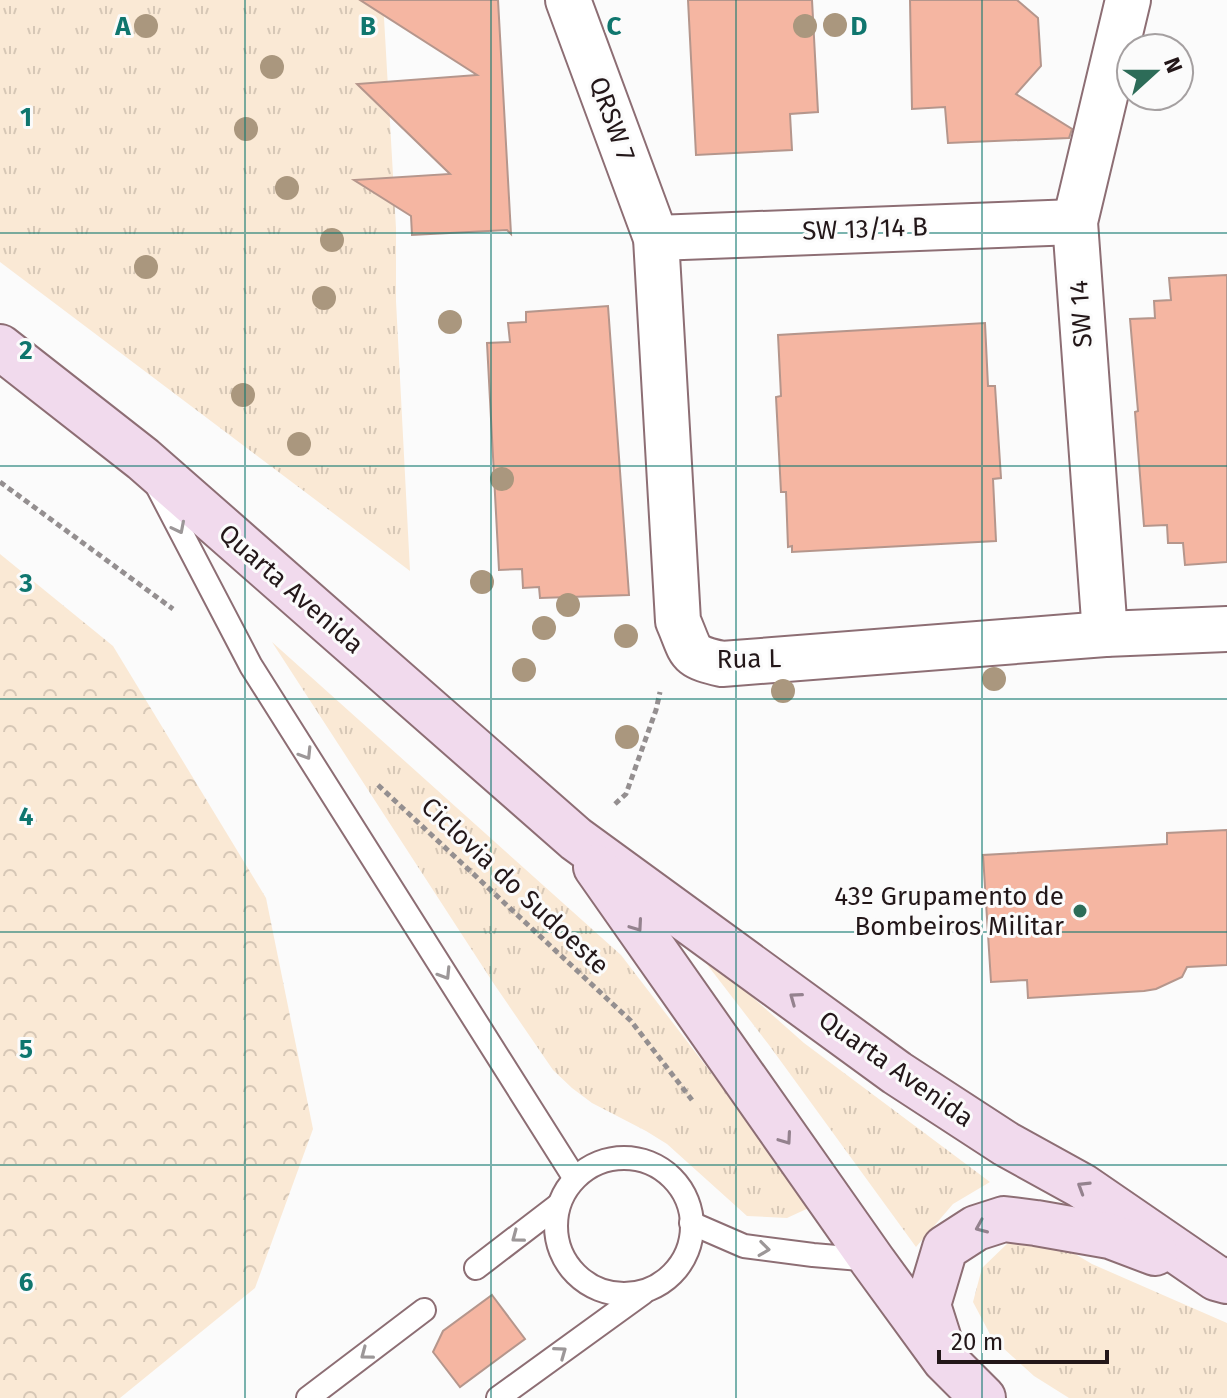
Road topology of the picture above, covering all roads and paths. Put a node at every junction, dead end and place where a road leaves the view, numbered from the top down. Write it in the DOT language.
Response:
graph roads {
  1 [pos="568,0"];
  2 [pos="1128,0"];
  3 [pos="1075,222"];
  4 [pos="656,238"];
  5 [pos="0,347"];
  6 [pos="143,459"];
  7 [pos="0,482"];
  8 [pos="175,611"];
  9 [pos="1227,629"];
  10 [pos="1105,634"];
  11 [pos="691,652"];
  12 [pos="377,784"];
  13 [pos="576,839"];
  14 [pos="699,1109"];
  15 [pos="574,1177"];
  16 [pos="557,1206"];
  17 [pos="691,1223"];
  18 [pos="872,1260"];
  19 [pos="476,1268"];
  20 [pos="1222,1280"];
  21 [pos="645,1292"];
  22 [pos="424,1310"];
  23 [pos="945,1360"];
  24 [pos="314,1396"];
  25 [pos="498,1398"];
  26 [pos="983,1398"];
  1 -- 4 [label="street, QRSW 7"];
  2 -- 3 [label="street, SW 14"];
  3 -- 4 [label="street, SW 13/14 B"];
  3 -- 10 [label="street, SW 14"];
  4 -- 11 [label="street, Rua L"];
  5 -- 6 [label="main road, Quarta Avenida"];
  6 -- 13 [label="main road, Quarta Avenida"];
  6 -- 15 [label="lane, one-way"];
  7 -- 8 [label="path"];
  9 -- 10 [label="street, Rua L"];
  10 -- 11 [label="street, Rua L"];
  11 -- 13 [label="path"];
  12 -- 14 [label="path, Ciclovia do Sudoeste"];
  13 -- 18 [label="main road, Quarta Avenida, one-way"];
  20 -- 13 [label="main road, Quarta Avenida, one-way"];
  15 -- 16 [label="lane"];
  15 -- 17 [label="lane"];
  16 -- 19 [label="lane, one-way"];
  16 -- 21 [label="lane"];
  17 -- 18 [label="lane, one-way"];
  17 -- 21 [label="lane"];
  18 -- 23 [label="main road, Quarta Avenida"];
  20 -- 23 [label="main road, one-way"];
  25 -- 21 [label="lane, one-way"];
  22 -- 24 [label="lane, one-way"];
  23 -- 26 [label="main road, Quarta Avenida"];
}
